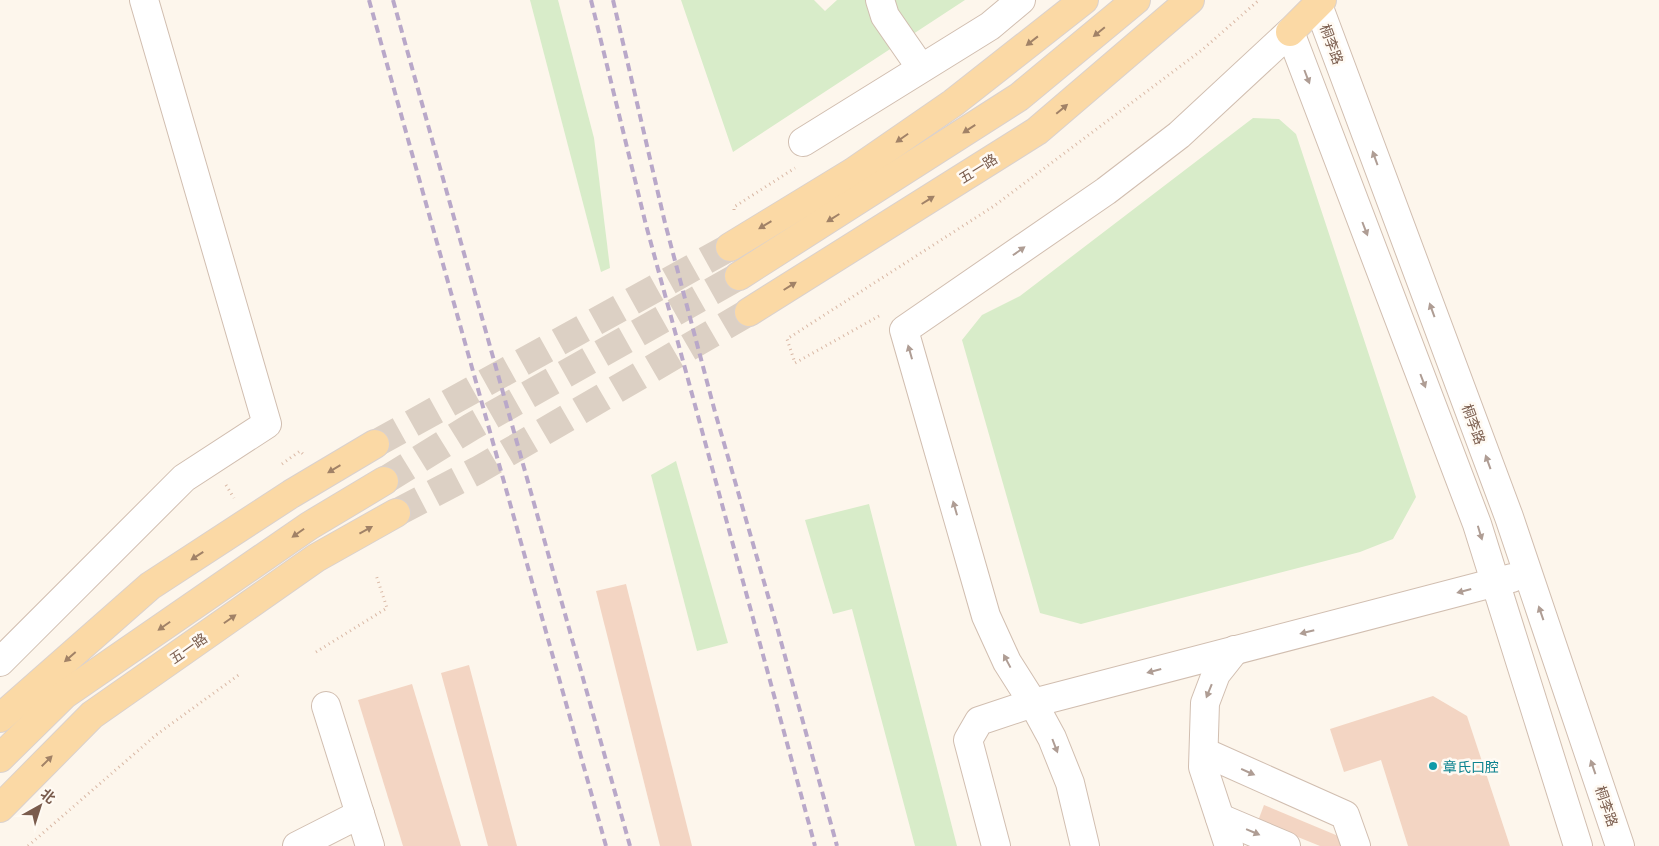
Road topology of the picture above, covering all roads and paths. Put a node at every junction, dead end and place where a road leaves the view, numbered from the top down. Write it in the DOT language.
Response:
graph roads {
  1 [pos="144,0"];
  2 [pos="880,0"];
  3 [pos="1021,0"];
  4 [pos="1084,0"];
  5 [pos="1136,0"];
  6 [pos="1190,0"];
  7 [pos="1259,0"];
  8 [pos="1320,2"];
  9 [pos="1290,32"];
  10 [pos="921,68"];
  11 [pos="803,142"];
  12 [pos="736,216"];
  13 [pos="730,247"];
  14 [pos="739,276"];
  15 [pos="749,312"];
  16 [pos="904,330"];
  17 [pos="375,444"];
  18 [pos="309,460"];
  19 [pos="211,461"];
  20 [pos="278,467"];
  21 [pos="384,481"];
  22 [pos="241,493"];
  23 [pos="396,513"];
  24 [pos="1528,574"];
  25 [pos="376,575"];
  26 [pos="1495,583"];
  27 [pos="1235,650"];
  28 [pos="316,652"];
  29 [pos="0,662"];
  30 [pos="240,674"];
  31 [pos="1033,703"];
  32 [pos="326,706"];
  33 [pos="0,718"];
  34 [pos="1204,752"];
  35 [pos="0,758"];
  36 [pos="0,808"];
  37 [pos="360,814"];
  38 [pos="1220,818"];
  39 [pos="28,846"];
  40 [pos="297,846"];
  41 [pos="370,846"];
  42 [pos="996,846"];
  43 [pos="1085,846"];
  44 [pos="1229,846"];
  45 [pos="1286,846"];
  46 [pos="1356,846"];
  47 [pos="1578,846"];
  48 [pos="1620,846"];
  1 -- 19 [label="street"];
  2 -- 10 [label="street"];
  3 -- 10 [label="street"];
  4 -- 13 [label="main road, one-way"];
  5 -- 14 [label="main road, one-way"];
  15 -- 6 [label="main road, 五一路, one-way"];
  7 -- 16 [label="path"];
  8 -- 9 [label="main road"];
  24 -- 8 [label="street, 桐李路, one-way"];
  16 -- 9 [label="street, one-way"];
  9 -- 26 [label="street, one-way"];
  10 -- 11 [label="street"];
  11 -- 12 [label="path"];
  31 -- 16 [label="street, one-way"];
  17 -- 33 [label="main road, one-way"];
  18 -- 20 [label="path"];
  19 -- 22 [label="path"];
  19 -- 29 [label="street"];
  21 -- 35 [label="main road, one-way"];
  36 -- 23 [label="main road, 五一路, one-way"];
  24 -- 26 [label="street"];
  48 -- 24 [label="street, 桐李路, one-way"];
  25 -- 28 [label="path"];
  26 -- 27 [label="street, one-way"];
  26 -- 47 [label="street"];
  27 -- 31 [label="street, one-way"];
  27 -- 34 [label="street, one-way"];
  30 -- 39 [label="path"];
  31 -- 42 [label="street"];
  31 -- 43 [label="street, one-way"];
  32 -- 37 [label="street"];
  34 -- 38 [label="street"];
  34 -- 46 [label="street, one-way"];
  37 -- 40 [label="street"];
  37 -- 41 [label="street"];
  38 -- 44 [label="street"];
  38 -- 45 [label="street, one-way"];
}
